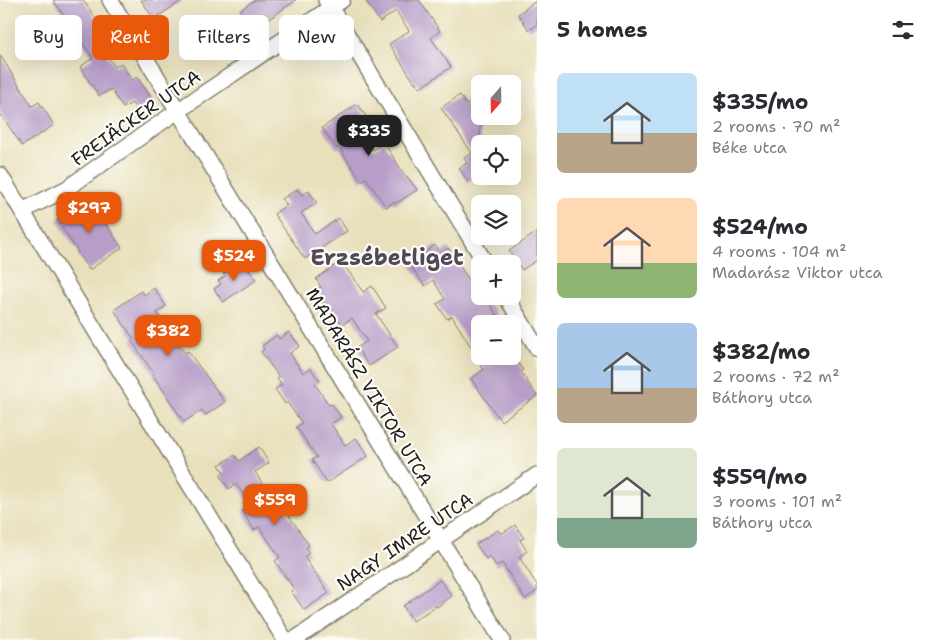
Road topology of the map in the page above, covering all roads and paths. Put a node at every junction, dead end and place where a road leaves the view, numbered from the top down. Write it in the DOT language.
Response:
graph roads {
  1 [pos="110,0"];
  2 [pos="333,3"];
  3 [pos="178,112"];
  4 [pos="0,175"];
  5 [pos="22,211"];
  6 [pos="481,255"];
  7 [pos="511,305"];
  8 [pos="537,348"];
  9 [pos="537,475"];
  10 [pos="441,541"];
  11 [pos="284,640"];
  12 [pos="294,640"];
  13 [pos="502,640"];
  1 -- 3 [label="street, MADARÁSZ VIKTOR UTCA"];
  2 -- 3 [label="street, FREIÄCKER UTCA"];
  2 -- 6 [label="street"];
  3 -- 5 [label="street, FREIÄCKER UTCA"];
  3 -- 10 [label="street, MADARÁSZ VIKTOR UTCA"];
  4 -- 5 [label="street"];
  5 -- 11 [label="street"];
  7 -- 8 [label="street"];
  9 -- 10 [label="street, NAGY IMRE UTCA"];
  10 -- 12 [label="street, NAGY IMRE UTCA"];
  10 -- 13 [label="street, MADARÁSZ VIKTOR UTCA"];
}
